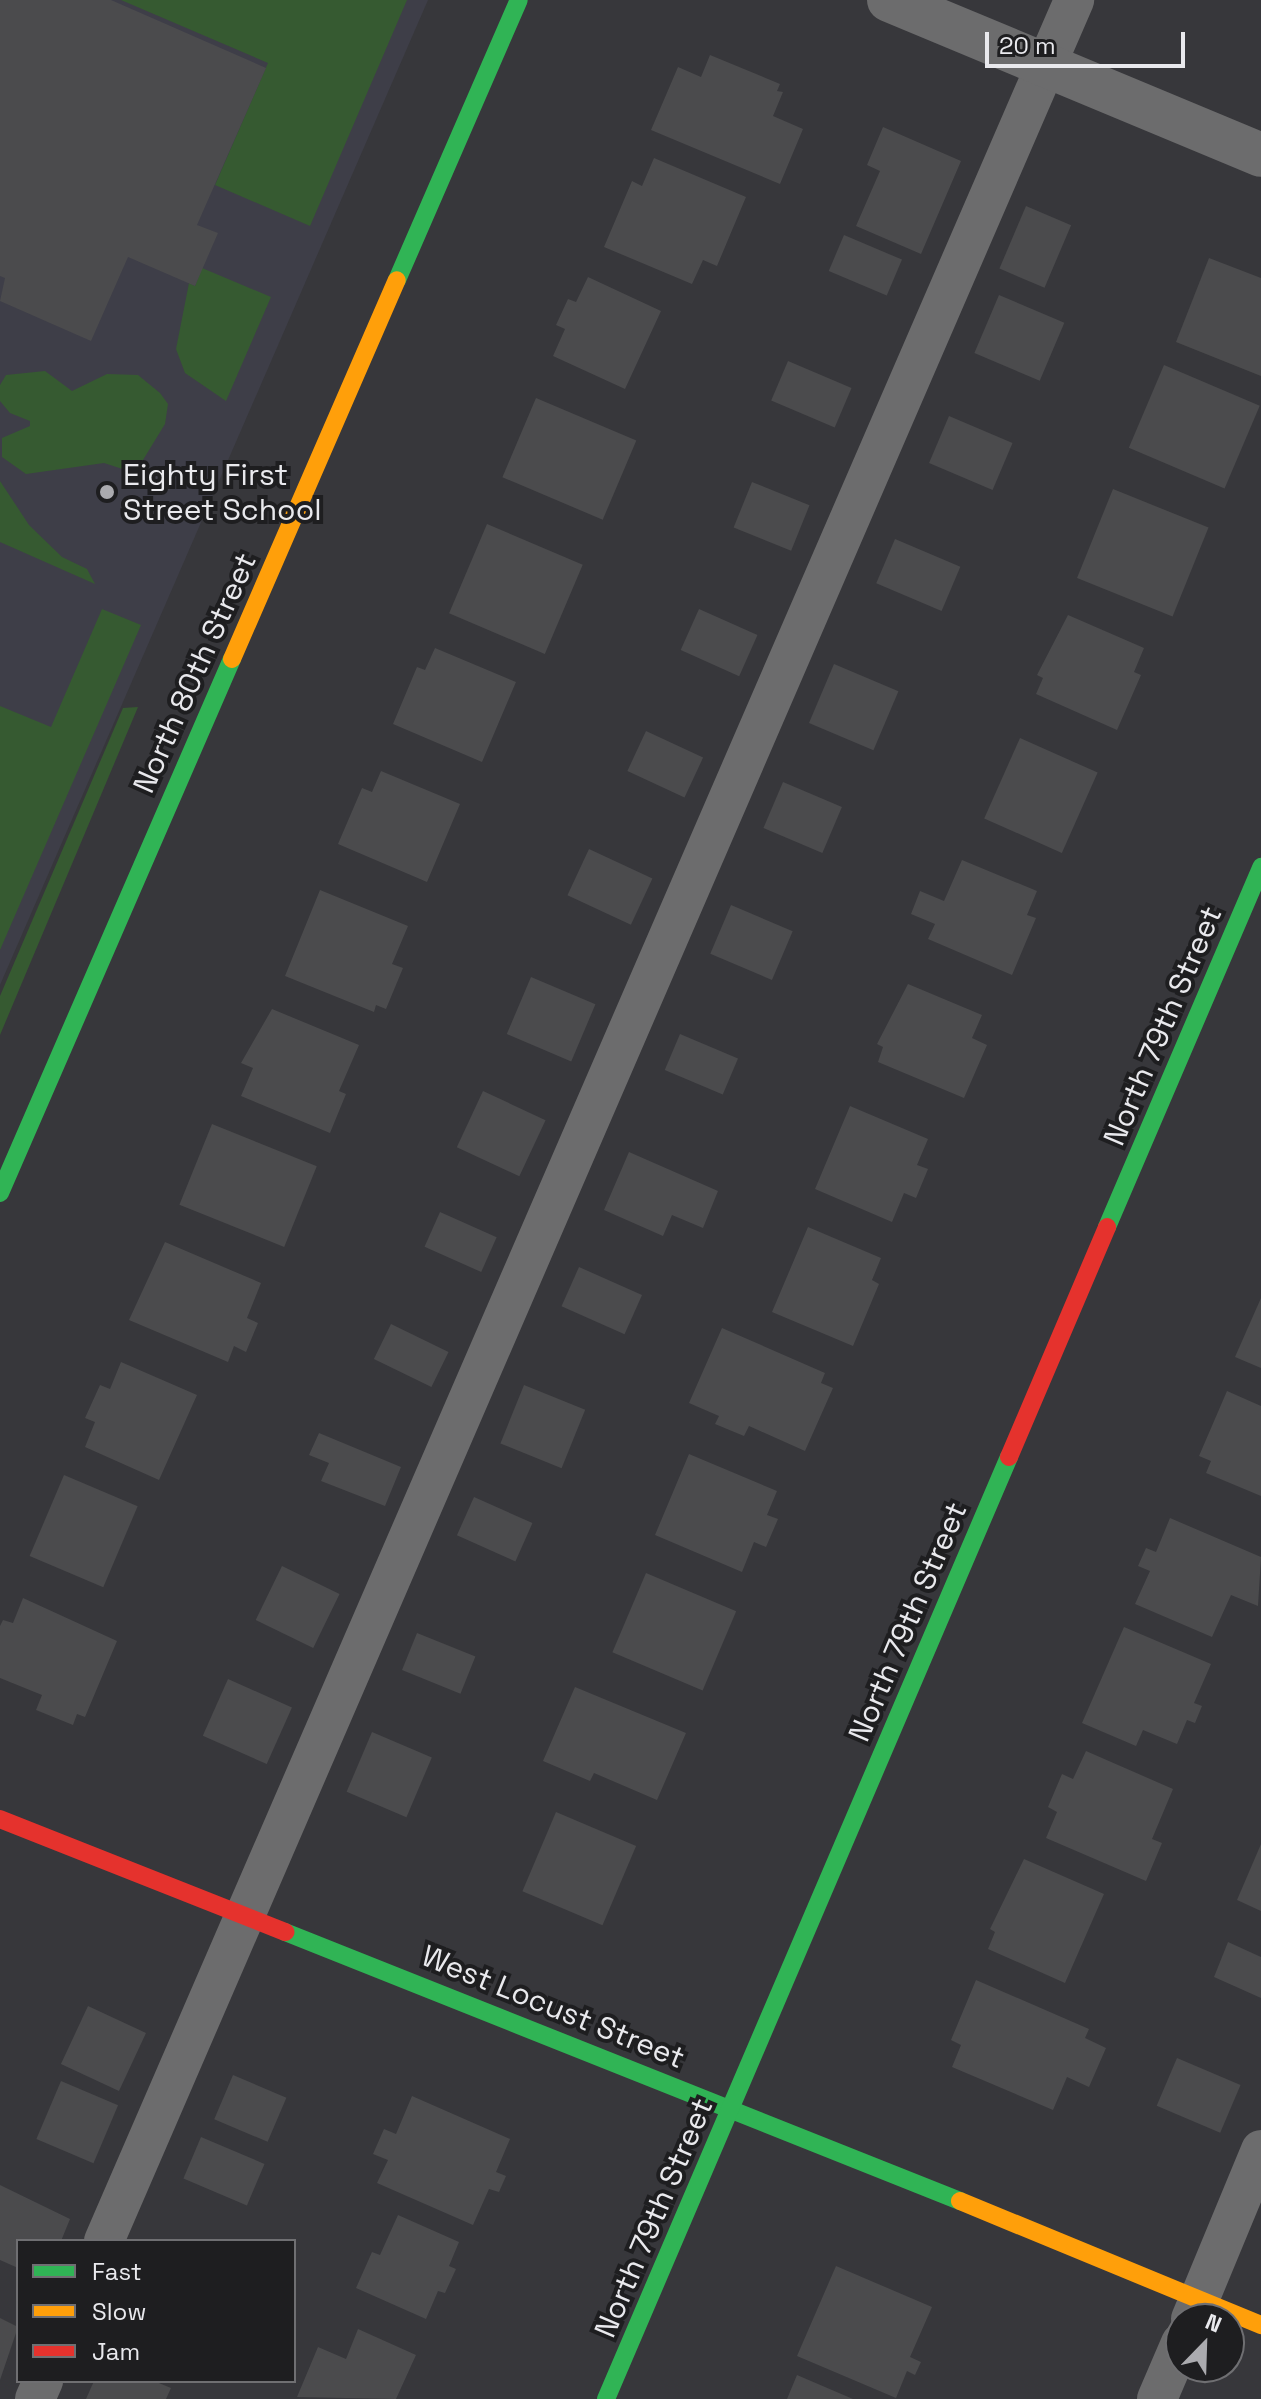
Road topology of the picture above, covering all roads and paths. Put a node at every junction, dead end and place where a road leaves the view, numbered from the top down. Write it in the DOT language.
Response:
graph roads {
  1 [pos="519,0"];
  2 [pos="889,0"];
  3 [pos="1074,0"];
  4 [pos="1047,64"];
  5 [pos="1261,155"];
  6 [pos="1261,867"];
  7 [pos="0,1193"];
  8 [pos="0,1819"];
  9 [pos="246,1916"];
  10 [pos="733,2108"];
  11 [pos="1261,2150"];
  12 [pos="105,2239"];
  13 [pos="1179,2303"];
  14 [pos="1198,2303"];
  15 [pos="1165,2380"];
  16 [pos="606,2399"];
  17 [pos="1157,2399"];
  1 -- 7 [label="street, North 80th Street"];
  2 -- 4 [label="street"];
  3 -- 4 [label="lane"];
  4 -- 5 [label="street"];
  4 -- 9 [label="lane"];
  6 -- 10 [label="street, North 79th Street"];
  8 -- 9 [label="street, West Locust Street"];
  9 -- 10 [label="street, West Locust Street"];
  9 -- 12 [label="lane"];
  10 -- 13 [label="street, West Locust Street"];
  10 -- 16 [label="street, North 79th Street"];
  11 -- 14 [label="lane"];
  15 -- 17 [label="lane"];
}
